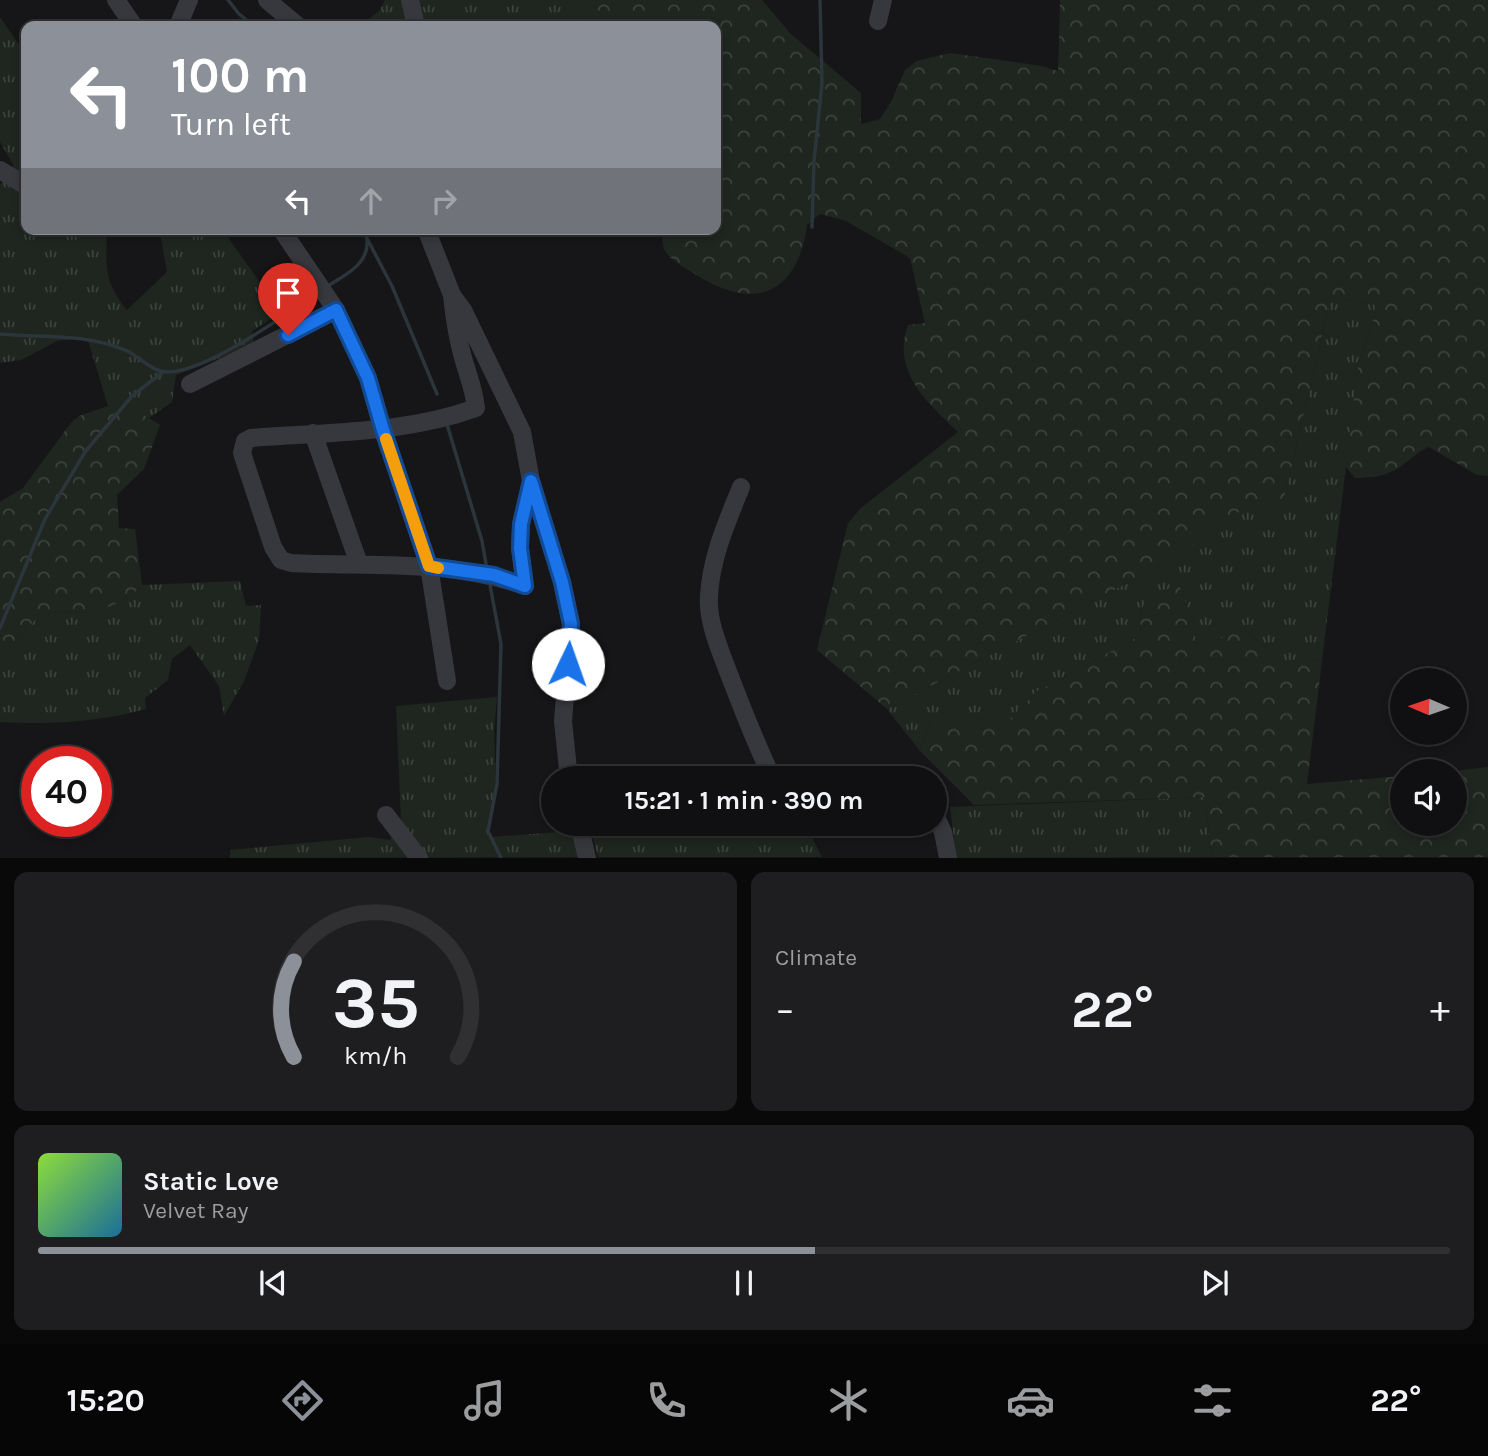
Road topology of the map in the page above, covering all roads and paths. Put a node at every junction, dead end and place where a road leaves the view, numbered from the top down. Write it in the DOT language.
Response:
graph roads {
  1 [pos="116,0"];
  2 [pos="189,0"];
  3 [pos="267,0"];
  4 [pos="410,0"];
  5 [pos="883,0"];
  6 [pos="878,20"];
  7 [pos="131,21"];
  8 [pos="180,21"];
  9 [pos="292,21"];
  10 [pos="415,21"];
  11 [pos="0,170"];
  12 [pos="21,183"];
  13 [pos="285,235"];
  14 [pos="428,235"];
  15 [pos="452,295"];
  16 [pos="336,310"];
  17 [pos="190,384"];
  18 [pos="383,430"];
  19 [pos="313,433"];
  20 [pos="531,481"];
  21 [pos="741,487"];
  22 [pos="359,564"];
  23 [pos="429,566"];
  24 [pos="447,681"];
  25 [pos="568,766"];
  26 [pos="766,766"];
  27 [pos="386,816"];
  28 [pos="582,836"];
  29 [pos="944,836"];
  30 [pos="419,858"];
  31 [pos="587,858"];
  32 [pos="948,858"];
  1 -- 7 [label="street"];
  2 -- 8 [label="street"];
  3 -- 9 [label="street"];
  4 -- 10 [label="street"];
  5 -- 6 [label="street"];
  11 -- 12 [label="street"];
  13 -- 16 [label="street"];
  14 -- 15 [label="street"];
  15 -- 18 [label="street"];
  15 -- 20 [label="street"];
  16 -- 17 [label="street"];
  16 -- 18 [label="street"];
  18 -- 19 [label="street"];
  18 -- 23 [label="street"];
  19 -- 22 [label="street"];
  19 -- 22 [label="street"];
  20 -- 23 [label="street"];
  20 -- 25 [label="street"];
  21 -- 26 [label="street"];
  22 -- 23 [label="street"];
  23 -- 24 [label="street"];
  27 -- 30 [label="street"];
  28 -- 31 [label="street"];
  29 -- 32 [label="street"];
}
